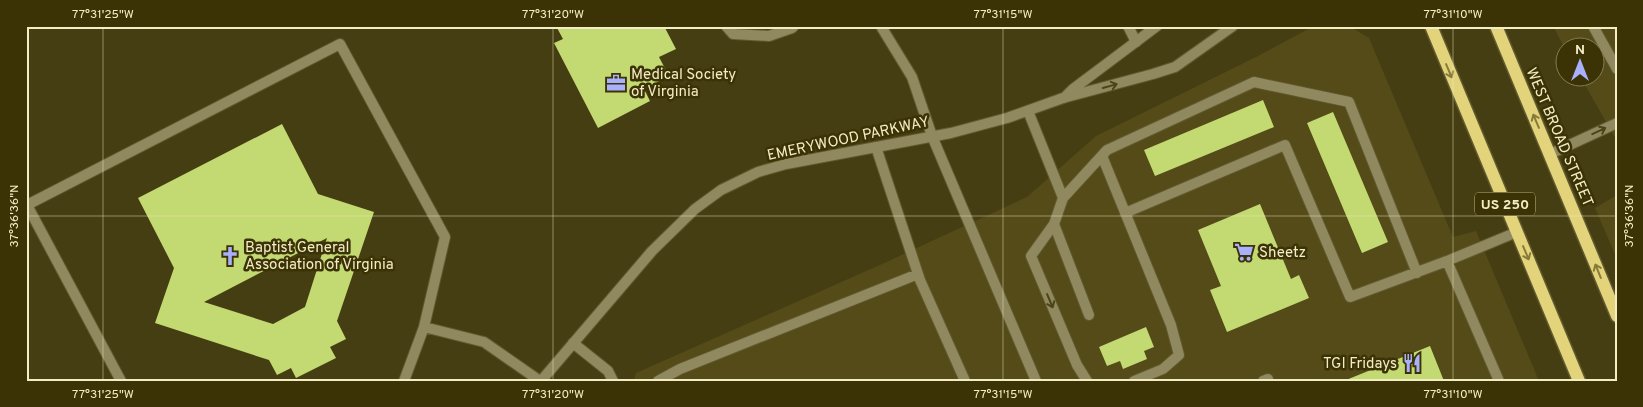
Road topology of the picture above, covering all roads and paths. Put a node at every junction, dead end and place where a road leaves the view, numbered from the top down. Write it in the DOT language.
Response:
graph roads {
  1 [pos="726,26"];
  2 [pos="794,26"];
  3 [pos="1128,26"];
  4 [pos="1157,26"];
  5 [pos="1233,26"];
  6 [pos="1430,26"];
  7 [pos="1496,26"];
  8 [pos="1593,26"];
  9 [pos="880,27"];
  10 [pos="1136,42"];
  11 [pos="1617,68"];
  12 [pos="1063,98"];
  13 [pos="1028,110"];
  14 [pos="1617,123"];
  15 [pos="932,136"];
  16 [pos="876,147"];
  17 [pos="1550,154"];
  18 [pos="1102,156"];
  19 [pos="1063,198"];
  20 [pos="1125,213"];
  21 [pos="1054,224"];
  22 [pos="1517,232"];
  23 [pos="1447,261"];
  24 [pos="1416,273"];
  25 [pos="918,274"];
  26 [pos="1089,315"];
  27 [pos="1617,316"];
  28 [pos="424,327"];
  29 [pos="573,342"];
  30 [pos="121,381"];
  31 [pos="404,381"];
  32 [pos="541,381"];
  33 [pos="613,381"];
  34 [pos="658,381"];
  35 [pos="965,381"];
  36 [pos="1036,381"];
  37 [pos="1087,381"];
  38 [pos="1134,381"];
  39 [pos="1263,381"];
  40 [pos="1268,381"];
  41 [pos="1499,381"];
  42 [pos="1579,381"];
  1 -- 2 [label="street"];
  3 -- 10 [label="street"];
  4 -- 10 [label="street, EMERYWOOD PARKWAY"];
  12 -- 5 [label="street, EMERYWOOD PARKWAY, one-way"];
  6 -- 22 [label="main road, US 250, one-way"];
  17 -- 7 [label="main road, WEST BROAD STREET, one-way"];
  8 -- 11 [label="street"];
  9 -- 15 [label="street"];
  10 -- 12 [label="street, EMERYWOOD PARKWAY"];
  12 -- 13 [label="street, EMERYWOOD PARKWAY"];
  13 -- 15 [label="street, EMERYWOOD PARKWAY"];
  13 -- 19 [label="street"];
  17 -- 14 [label="street, one-way"];
  15 -- 16 [label="street, EMERYWOOD PARKWAY"];
  15 -- 36 [label="street"];
  16 -- 25 [label="street"];
  16 -- 29 [label="street, EMERYWOOD PARKWAY"];
  27 -- 17 [label="main road, WEST BROAD STREET, one-way"];
  18 -- 19 [label="street"];
  18 -- 20 [label="street"];
  18 -- 24 [label="street"];
  19 -- 21 [label="street"];
  20 -- 24 [label="street"];
  20 -- 38 [label="street"];
  21 -- 26 [label="street"];
  21 -- 37 [label="street, one-way"];
  22 -- 23 [label="street"];
  22 -- 42 [label="main road, US 250, one-way"];
  23 -- 24 [label="street"];
  23 -- 41 [label="street"];
  25 -- 34 [label="street"];
  25 -- 35 [label="street"];
  28 -- 30 [label="street"];
  28 -- 31 [label="street"];
  28 -- 32 [label="street"];
  29 -- 32 [label="street, EMERYWOOD PARKWAY"];
  29 -- 33 [label="street"];
  39 -- 40 [label="street"];
}
